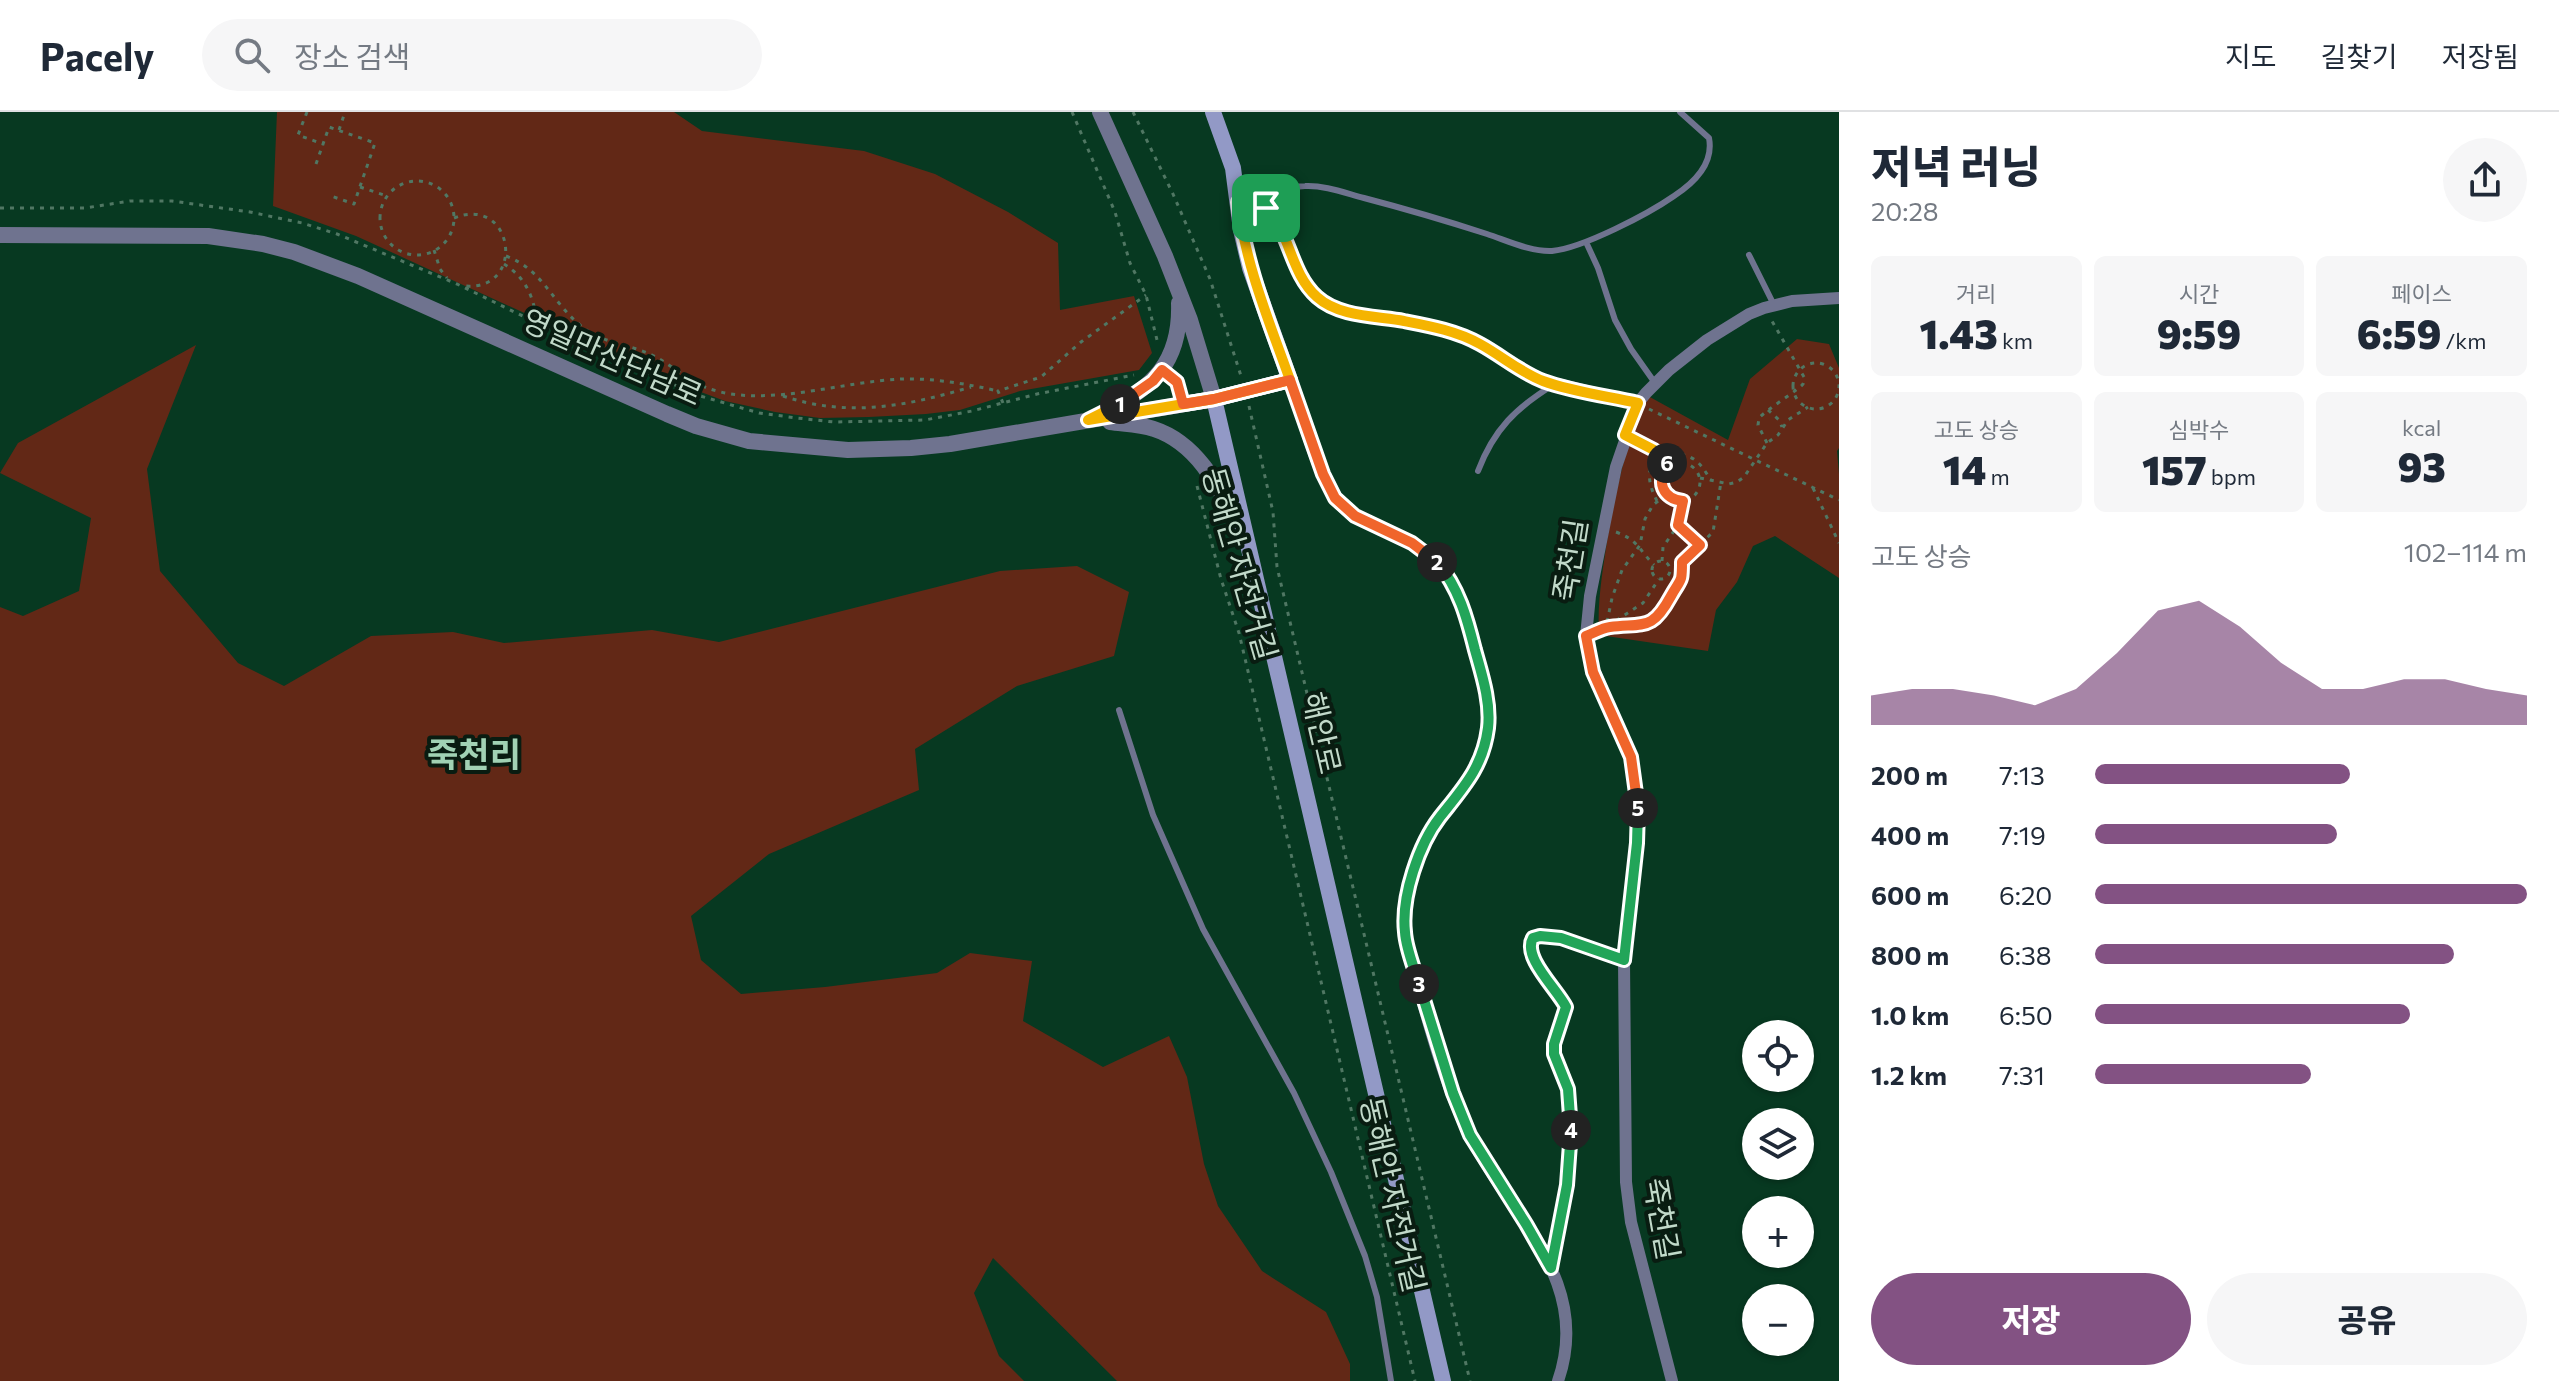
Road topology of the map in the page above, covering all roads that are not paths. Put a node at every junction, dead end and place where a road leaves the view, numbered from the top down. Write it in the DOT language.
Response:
graph roads {
  1 [pos="1100,112"];
  2 [pos="1213,112"];
  3 [pos="1680,112"];
  4 [pos="1238,202"];
  5 [pos="1258,204"];
  6 [pos="0,235"];
  7 [pos="1586,242"];
  8 [pos="1749,255"];
  9 [pos="1178,289"];
  10 [pos="1839,298"];
  11 [pos="1769,306"];
  12 [pos="1290,380"];
  13 [pos="1655,383"];
  14 [pos="1553,385"];
  15 [pos="1214,399"];
  16 [pos="1638,403"];
  17 [pos="1088,420"];
  18 [pos="1478,471"];
  19 [pos="1248,543"];
  20 [pos="1119,710"];
  21 [pos="1624,960"];
  22 [pos="1551,1268"];
  23 [pos="1391,1381"];
  24 [pos="1443,1381"];
  25 [pos="1558,1381"];
  26 [pos="1672,1381"];
  1 -- 9 [label="street, 해안로"];
  2 -- 4 [label="main road"];
  3 -- 7 [label="lane"];
  4 -- 5 [label="street"];
  4 -- 12 [label="main road"];
  5 -- 7 [label="lane"];
  5 -- 14 [label="street"];
  6 -- 17 [label="street, 영일만산단남로"];
  7 -- 13 [label="lane"];
  8 -- 11 [label="lane"];
  9 -- 15 [label="street, 해안로"];
  9 -- 17 [label="street"];
  10 -- 11 [label="street, 죽천길"];
  11 -- 13 [label="street, 죽천길"];
  12 -- 15 [label="main road"];
  12 -- 22 [label="street"];
  13 -- 16 [label="street, 죽천길"];
  14 -- 16 [label="street"];
  14 -- 18 [label="lane"];
  15 -- 17 [label="street, 영일만산단남로"];
  15 -- 19 [label="main road, 해안로"];
  16 -- 21 [label="street, 죽천길"];
  17 -- 19 [label="street"];
  19 -- 24 [label="main road, 해안로"];
  20 -- 23 [label="lane"];
  21 -- 22 [label="lane"];
  21 -- 26 [label="street, 죽천길"];
  22 -- 25 [label="street"];
}
